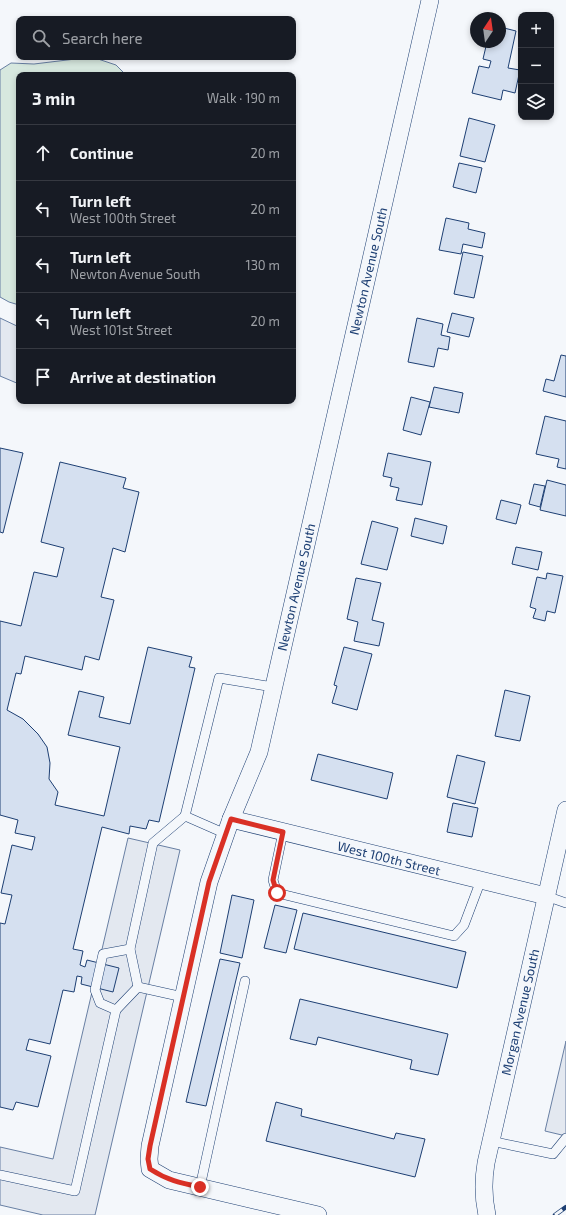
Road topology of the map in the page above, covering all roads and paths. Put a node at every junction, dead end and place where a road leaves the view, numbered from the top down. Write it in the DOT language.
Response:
graph roads {
  1 [pos="430,0"];
  2 [pos="273,687"];
  3 [pos="566,810"];
  4 [pos="185,816"];
  5 [pos="228,827"];
  6 [pos="283,832"];
  7 [pos="481,880"];
  8 [pos="546,896"];
  9 [pos="566,903"];
  10 [pos="130,949"];
  11 [pos="245,981"];
  12 [pos="138,987"];
  13 [pos="183,997"];
  14 [pos="116,1010"];
  15 [pos="566,1138"];
  16 [pos="491,1141"];
  17 [pos="0,1175"];
  18 [pos="200,1187"];
  19 [pos="283,1211"];
  20 [pos="318,1215"];
  21 [pos="487,1215"];
  1 -- 2 [label="street, Newton Avenue South"];
  2 -- 4 [label="lane"];
  2 -- 5 [label="street, Newton Avenue South"];
  3 -- 8 [label="street, Morgan Avenue South"];
  4 -- 5 [label="lane"];
  4 -- 10 [label="lane"];
  5 -- 6 [label="street, West 100th Street"];
  5 -- 13 [label="street, Newton Avenue South"];
  6 -- 7 [label="street, West 100th Street"];
  6 -- 7 [label="lane"];
  7 -- 8 [label="street, West 100th Street"];
  8 -- 9 [label="lane"];
  8 -- 16 [label="street, Morgan Avenue South"];
  10 -- 12 [label="lane"];
  10 -- 14 [label="lane"];
  11 -- 18 [label="lane"];
  12 -- 13 [label="lane"];
  12 -- 14 [label="lane"];
  13 -- 18 [label="street, Newton Avenue South"];
  14 -- 17 [label="lane"];
  15 -- 16 [label="lane"];
  16 -- 21 [label="street, Morgan Avenue South"];
  18 -- 19 [label="street"];
  19 -- 20 [label="street"];
}
